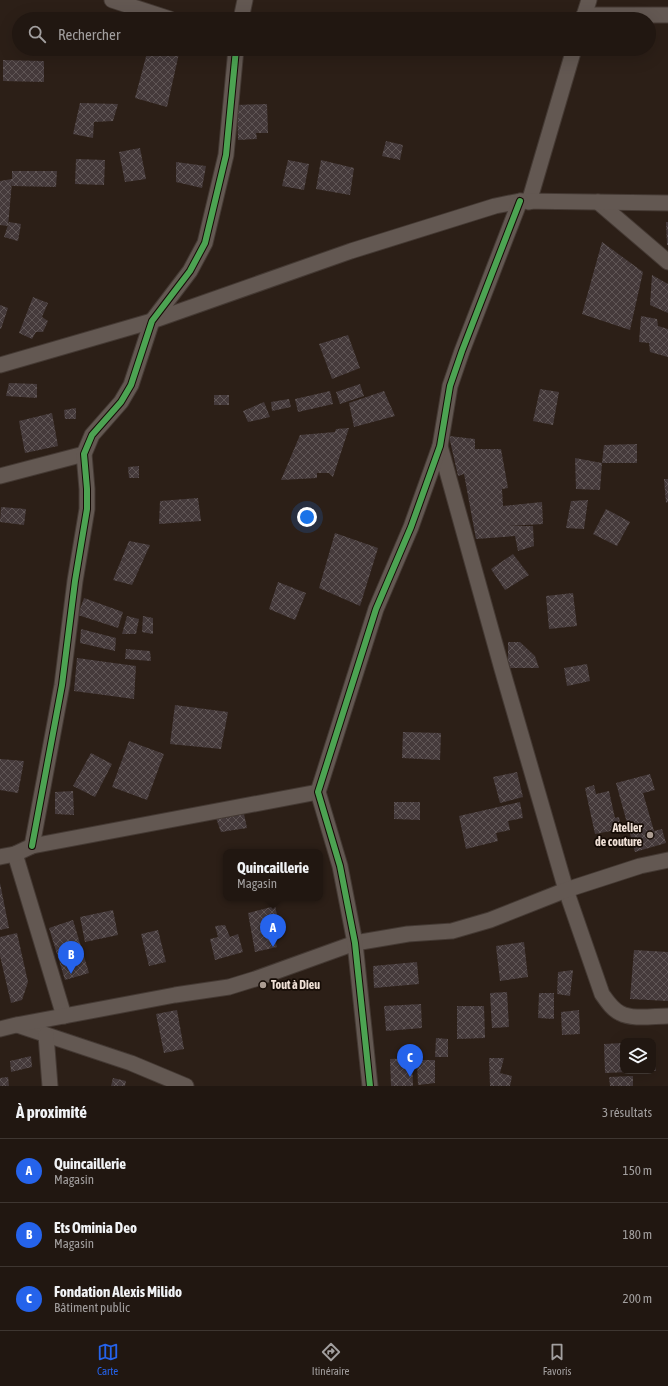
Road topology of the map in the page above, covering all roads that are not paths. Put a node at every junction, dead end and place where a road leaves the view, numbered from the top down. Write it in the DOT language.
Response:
graph roads {
  1 [pos="112,0"];
  2 [pos="245,0"];
  3 [pos="589,0"];
  4 [pos="149,12"];
  5 [pos="242,12"];
  6 [pos="585,12"];
  7 [pos="656,15"];
  8 [pos="668,15"];
  9 [pos="235,56"];
  10 [pos="572,56"];
  11 [pos="525,201"];
  12 [pos="598,202"];
  13 [pos="668,203"];
  14 [pos="668,262"];
  15 [pos="152,322"];
  16 [pos="0,365"];
  17 [pos="440,446"];
  18 [pos="84,454"];
  19 [pos="0,476"];
  20 [pos="318,792"];
  21 [pos="32,846"];
  22 [pos="15,854"];
  23 [pos="0,857"];
  24 [pos="668,860"];
  25 [pos="566,890"];
  26 [pos="355,943"];
  27 [pos="64,1016"];
  28 [pos="668,1016"];
  29 [pos="16,1025"];
  30 [pos="0,1029"];
  31 [pos="46,1035"];
  32 [pos="50,1086"];
  33 [pos="186,1086"];
  34 [pos="370,1086"];
  1 -- 4 [label="street"];
  2 -- 5 [label="street"];
  3 -- 6 [label="street"];
  7 -- 8 [label="street"];
  9 -- 15 [label="street"];
  10 -- 11 [label="street"];
  11 -- 12 [label="street"];
  11 -- 15 [label="street"];
  11 -- 17 [label="street"];
  12 -- 13 [label="street"];
  12 -- 14 [label="street"];
  15 -- 16 [label="street"];
  15 -- 18 [label="street"];
  17 -- 20 [label="street"];
  17 -- 25 [label="street"];
  18 -- 19 [label="street"];
  18 -- 21 [label="street"];
  20 -- 21 [label="street"];
  20 -- 26 [label="street"];
  21 -- 22 [label="street"];
  22 -- 23 [label="street"];
  22 -- 27 [label="street"];
  24 -- 25 [label="street"];
  25 -- 26 [label="street"];
  25 -- 28 [label="street"];
  26 -- 27 [label="street"];
  26 -- 34 [label="street"];
  27 -- 29 [label="street"];
  29 -- 30 [label="street"];
  29 -- 31 [label="street"];
  31 -- 32 [label="street"];
  31 -- 33 [label="street"];
}
